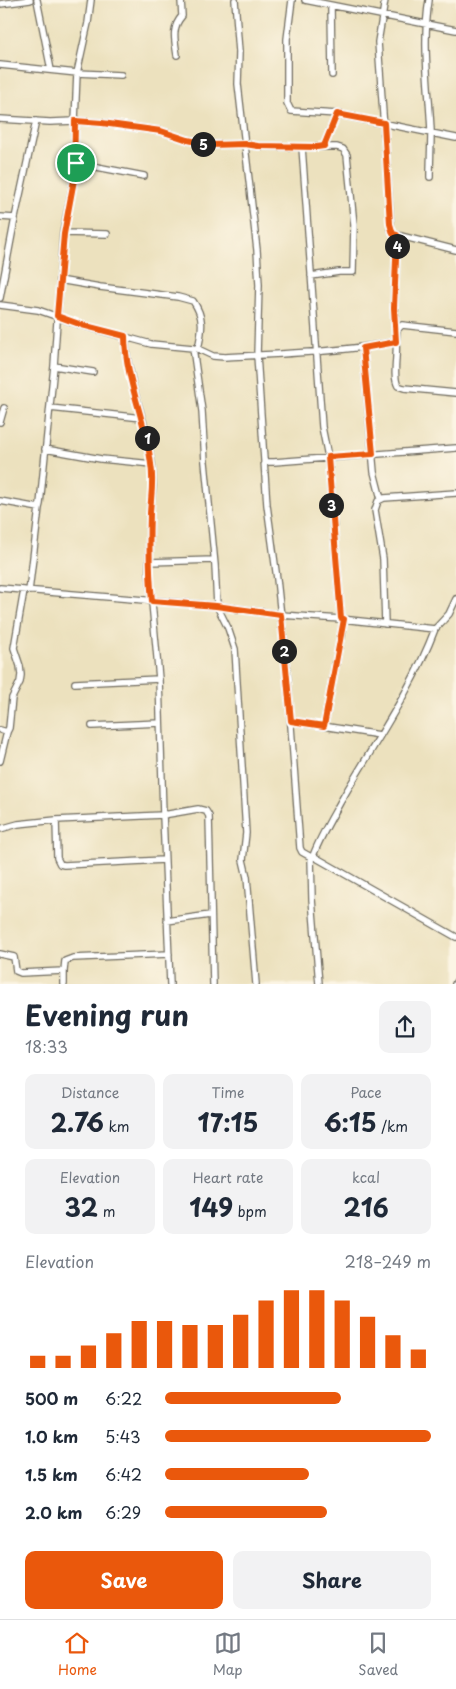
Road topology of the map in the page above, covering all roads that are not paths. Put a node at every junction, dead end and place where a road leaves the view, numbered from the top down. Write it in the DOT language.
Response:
graph roads {
  1 [pos="30,0"];
  2 [pos="37,0"];
  3 [pos="90,0"];
  4 [pos="181,0"];
  5 [pos="235,0"];
  6 [pos="292,0"];
  7 [pos="304,0"];
  8 [pos="385,0"];
  9 [pos="429,0"];
  10 [pos="0,4"];
  11 [pos="331,6"];
  12 [pos="381,16"];
  13 [pos="425,25"];
  14 [pos="456,30"];
  15 [pos="177,55"];
  16 [pos="0,65"];
  17 [pos="51,70"];
  18 [pos="77,73"];
  19 [pos="121,75"];
  20 [pos="332,75"];
  21 [pos="337,114"];
  22 [pos="0,119"];
  23 [pos="36,121"];
  24 [pos="75,121"];
  25 [pos="384,123"];
  26 [pos="431,134"];
  27 [pos="456,138"];
  28 [pos="245,144"];
  29 [pos="324,146"];
  30 [pos="302,147"];
  31 [pos="76,163"];
  32 [pos="144,176"];
  33 [pos="430,177"];
  34 [pos="0,217"];
  35 [pos="15,218"];
  36 [pos="64,234"];
  37 [pos="107,234"];
  38 [pos="397,235"];
  39 [pos="456,250"];
  40 [pos="311,276"];
  41 [pos="59,280"];
  42 [pos="0,298"];
  43 [pos="0,305"];
  44 [pos="57,316"];
  45 [pos="456,331"];
  46 [pos="396,334"];
  47 [pos="125,336"];
  48 [pos="396,342"];
  49 [pos="196,348"];
  50 [pos="363,348"];
  51 [pos="316,351"];
  52 [pos="257,355"];
  53 [pos="54,366"];
  54 [pos="93,372"];
  55 [pos="456,393"];
  56 [pos="4,408"];
  57 [pos="50,408"];
  58 [pos="142,418"];
  59 [pos="0,422"];
  60 [pos="456,448"];
  61 [pos="45,449"];
  62 [pos="373,454"];
  63 [pos="328,457"];
  64 [pos="264,462"];
  65 [pos="152,464"];
  66 [pos="456,494"];
  67 [pos="381,499"];
  68 [pos="0,501"];
  69 [pos="39,508"];
  70 [pos="214,560"];
  71 [pos="149,562"];
  72 [pos="0,588"];
  73 [pos="26,590"];
  74 [pos="456,599"];
  75 [pos="152,601"];
  76 [pos="216,606"];
  77 [pos="281,615"];
  78 [pos="342,619"];
  79 [pos="386,624"];
  80 [pos="435,629"];
  81 [pos="159,679"];
  82 [pos="75,683"];
  83 [pos="291,721"];
  84 [pos="160,723"];
  85 [pos="92,726"];
  86 [pos="324,726"];
  87 [pos="3,731"];
  88 [pos="380,735"];
  89 [pos="0,761"];
  90 [pos="163,815"];
  91 [pos="56,820"];
  92 [pos="0,829"];
  93 [pos="312,856"];
  94 [pos="164,860"];
  95 [pos="210,915"];
  96 [pos="167,921"];
  97 [pos="456,937"];
  98 [pos="0,954"];
  99 [pos="169,954"];
  100 [pos="64,972"];
  101 [pos="64,984"];
  102 [pos="170,984"];
  103 [pos="213,984"];
  104 [pos="256,984"];
  105 [pos="319,984"];
  1 -- 10 [label="street"];
  2 -- 17 [label="street"];
  3 -- 18 [label="street"];
  4 -- 15 [label="street"];
  5 -- 28 [label="street"];
  6 -- 21 [label="street"];
  7 -- 11 [label="street"];
  8 -- 12 [label="street"];
  9 -- 13 [label="street"];
  11 -- 12 [label="street"];
  11 -- 20 [label="street"];
  12 -- 13 [label="street"];
  12 -- 25 [label="street"];
  13 -- 14 [label="street"];
  13 -- 26 [label="street"];
  16 -- 17 [label="street"];
  17 -- 18 [label="street"];
  18 -- 19 [label="street"];
  18 -- 24 [label="street"];
  21 -- 25 [label="street"];
  21 -- 29 [label="street"];
  22 -- 23 [label="street"];
  23 -- 24 [label="street"];
  23 -- 35 [label="street"];
  24 -- 28 [label="street"];
  24 -- 31 [label="street"];
  25 -- 26 [label="street"];
  25 -- 38 [label="street"];
  26 -- 27 [label="street"];
  26 -- 33 [label="street"];
  28 -- 30 [label="street"];
  28 -- 52 [label="street"];
  29 -- 30 [label="street"];
  29 -- 40 [label="street"];
  30 -- 40 [label="street"];
  31 -- 32 [label="street"];
  31 -- 36 [label="street"];
  34 -- 35 [label="street"];
  35 -- 42 [label="street"];
  36 -- 37 [label="street"];
  36 -- 41 [label="street"];
  38 -- 39 [label="street"];
  38 -- 46 [label="street"];
  40 -- 51 [label="street"];
  41 -- 44 [label="street"];
  41 -- 49 [label="street"];
  43 -- 44 [label="street"];
  44 -- 47 [label="street"];
  44 -- 53 [label="street"];
  45 -- 46 [label="street"];
  46 -- 48 [label="street"];
  47 -- 49 [label="street"];
  47 -- 58 [label="street"];
  48 -- 50 [label="street"];
  48 -- 55 [label="street"];
  49 -- 52 [label="street"];
  49 -- 70 [label="street"];
  50 -- 51 [label="street"];
  50 -- 62 [label="street"];
  51 -- 52 [label="street"];
  51 -- 63 [label="street"];
  52 -- 64 [label="street"];
  53 -- 54 [label="street"];
  53 -- 57 [label="street"];
  56 -- 59 [label="street"];
  57 -- 58 [label="street"];
  57 -- 61 [label="street"];
  58 -- 65 [label="street"];
  60 -- 62 [label="street"];
  61 -- 65 [label="street"];
  61 -- 69 [label="street"];
  62 -- 63 [label="street"];
  62 -- 67 [label="street"];
  63 -- 64 [label="street"];
  63 -- 78 [label="street"];
  64 -- 77 [label="street"];
  65 -- 71 [label="street"];
  66 -- 67 [label="street"];
  67 -- 79 [label="street"];
  68 -- 69 [label="street"];
  69 -- 73 [label="street"];
  70 -- 71 [label="street"];
  70 -- 76 [label="street"];
  71 -- 75 [label="street"];
  72 -- 73 [label="street"];
  73 -- 75 [label="street"];
  73 -- 87 [label="street"];
  74 -- 80 [label="street"];
  75 -- 76 [label="street"];
  75 -- 81 [label="street"];
  76 -- 77 [label="street"];
  76 -- 104 [label="street"];
  77 -- 78 [label="street"];
  77 -- 83 [label="street"];
  78 -- 79 [label="street"];
  78 -- 86 [label="street"];
  79 -- 80 [label="street"];
  80 -- 88 [label="street"];
  81 -- 82 [label="street"];
  81 -- 84 [label="street"];
  83 -- 86 [label="street"];
  83 -- 93 [label="street"];
  84 -- 85 [label="street"];
  84 -- 90 [label="street"];
  86 -- 88 [label="street"];
  87 -- 89 [label="street"];
  88 -- 93 [label="street"];
  90 -- 91 [label="street"];
  90 -- 94 [label="street"];
  90 -- 95 [label="street"];
  91 -- 92 [label="street"];
  91 -- 94 [label="street"];
  93 -- 97 [label="street"];
  93 -- 105 [label="street"];
  94 -- 96 [label="street"];
  95 -- 96 [label="street"];
  95 -- 103 [label="street"];
  96 -- 99 [label="street"];
  98 -- 100 [label="street"];
  99 -- 100 [label="street"];
  99 -- 102 [label="street"];
  100 -- 101 [label="street"];
}
